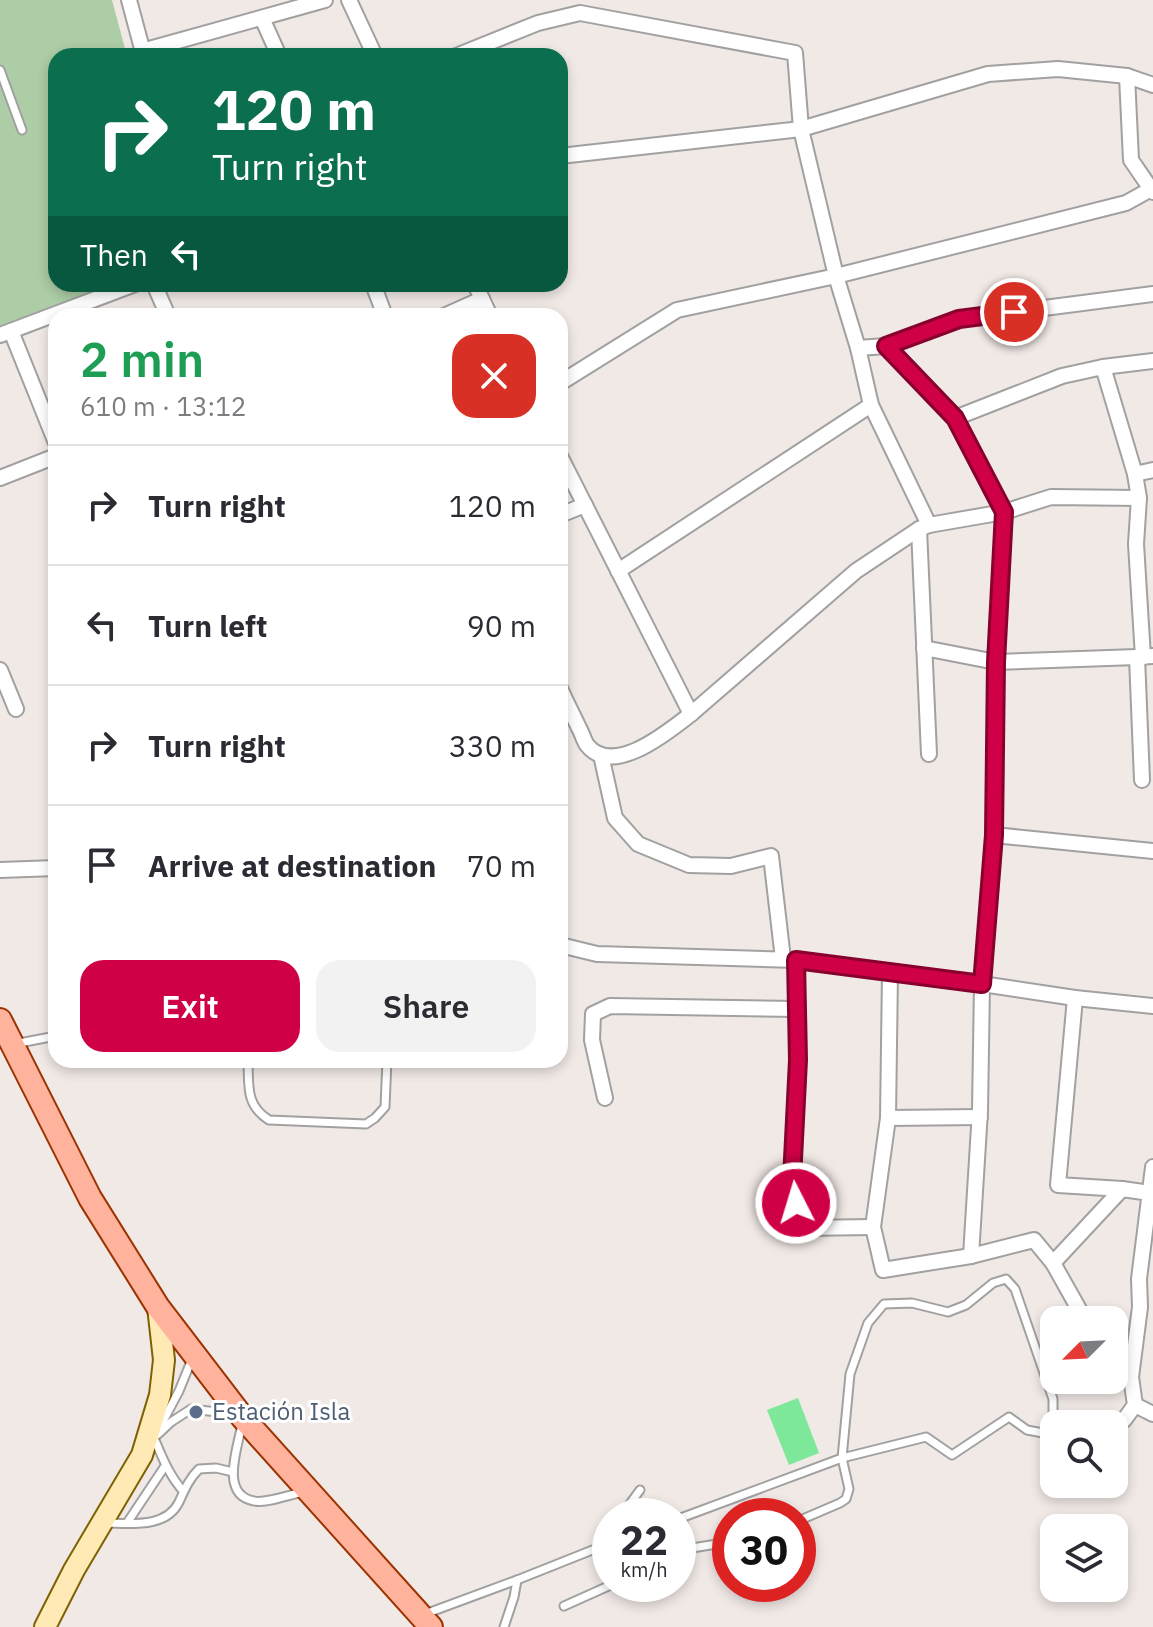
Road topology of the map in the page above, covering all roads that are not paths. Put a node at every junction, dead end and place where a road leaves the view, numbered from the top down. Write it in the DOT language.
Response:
graph roads {
  1 [pos="129,0"];
  2 [pos="325,0"];
  3 [pos="349,0"];
  4 [pos="262,18"];
  5 [pos="141,48"];
  6 [pos="163,48"];
  7 [pos="275,48"];
  8 [pos="371,48"];
  9 [pos="476,48"];
  10 [pos="0,70"];
  11 [pos="1127,76"];
  12 [pos="1153,85"];
  13 [pos="801,129"];
  14 [pos="22,130"];
  15 [pos="568,155"];
  16 [pos="1152,190"];
  17 [pos="836,276"];
  18 [pos="114,292"];
  19 [pos="479,292"];
  20 [pos="1153,294"];
  21 [pos="482,299"];
  22 [pos="71,308"];
  23 [pos="462,308"];
  24 [pos="486,308"];
  25 [pos="48,317"];
  26 [pos="5,333"];
  27 [pos="886,346"];
  28 [pos="858,348"];
  29 [pos="1153,361"];
  30 [pos="1103,367"];
  31 [pos="568,378"];
  32 [pos="871,405"];
  33 [pos="955,418"];
  34 [pos="48,426"];
  35 [pos="48,459"];
  36 [pos="1153,470"];
  37 [pos="568,472"];
  38 [pos="1135,474"];
  39 [pos="0,478"];
  40 [pos="1139,498"];
  41 [pos="585,505"];
  42 [pos="568,512"];
  43 [pos="1004,512"];
  44 [pos="924,527"];
  45 [pos="1136,544"];
  46 [pos="1153,544"];
  47 [pos="618,571"];
  48 [pos="924,648"];
  49 [pos="1144,657"];
  50 [pos="996,662"];
  51 [pos="0,670"];
  52 [pos="568,705"];
  53 [pos="16,709"];
  54 [pos="691,714"];
  55 [pos="929,754"];
  56 [pos="601,755"];
  57 [pos="1142,780"];
  58 [pos="994,835"];
  59 [pos="1153,851"];
  60 [pos="48,868"];
  61 [pos="0,870"];
  62 [pos="568,947"];
  63 [pos="789,960"];
  64 [pos="890,973"];
  65 [pos="982,984"];
  66 [pos="1075,998"];
  67 [pos="1153,1006"];
  68 [pos="797,1009"];
  69 [pos="0,1020"];
  70 [pos="48,1038"];
  71 [pos="12,1045"];
  72 [pos="249,1068"];
  73 [pos="387,1068"];
  74 [pos="605,1098"];
  75 [pos="980,1117"];
  76 [pos="888,1118"];
  77 [pos="1153,1167"];
  78 [pos="1122,1189"];
  79 [pos="1150,1193"];
  80 [pos="873,1227"];
  81 [pos="971,1256"];
  82 [pos="1053,1263"];
  83 [pos="1077,1306"];
  84 [pos="158,1307"];
  85 [pos="194,1353"];
  86 [pos="1135,1405"];
  87 [pos="1153,1414"];
  88 [pos="1128,1415"];
  89 [pos="242,1416"];
  90 [pos="152,1434"];
  91 [pos="842,1458"];
  92 [pos="165,1466"];
  93 [pos="233,1472"];
  94 [pos="640,1490"];
  95 [pos="183,1491"];
  96 [pos="308,1491"];
  97 [pos="634,1498"];
  98 [pos="696,1513"];
  99 [pos="816,1513"];
  100 [pos="101,1523"];
  101 [pos="127,1523"];
  102 [pos="592,1550"];
  103 [pos="517,1580"];
  104 [pos="592,1593"];
  105 [pos="564,1606"];
  106 [pos="425,1622"];
  107 [pos="45,1627"];
  108 [pos="504,1627"];
  1 -- 5 [label="street"];
  2 -- 4 [label="street"];
  3 -- 8 [label="street"];
  4 -- 6 [label="street"];
  4 -- 7 [label="street"];
  9 -- 13 [label="street"];
  10 -- 14 [label="lane"];
  11 -- 12 [label="street"];
  11 -- 13 [label="street"];
  11 -- 16 [label="street"];
  13 -- 15 [label="street"];
  13 -- 17 [label="street"];
  16 -- 17 [label="street"];
  17 -- 28 [label="street"];
  17 -- 31 [label="street"];
  18 -- 22 [label="street"];
  19 -- 21 [label="street"];
  20 -- 27 [label="street"];
  21 -- 23 [label="street"];
  21 -- 24 [label="street"];
  25 -- 26 [label="street"];
  26 -- 34 [label="street"];
  27 -- 28 [label="street"];
  27 -- 33 [label="street"];
  28 -- 32 [label="street"];
  29 -- 30 [label="street"];
  30 -- 33 [label="street"];
  30 -- 38 [label="street"];
  32 -- 44 [label="street"];
  32 -- 47 [label="street"];
  33 -- 43 [label="street"];
  35 -- 39 [label="street"];
  36 -- 38 [label="street"];
  37 -- 41 [label="street"];
  38 -- 40 [label="street"];
  40 -- 43 [label="street"];
  40 -- 45 [label="street"];
  41 -- 42 [label="street"];
  41 -- 47 [label="street"];
  43 -- 44 [label="street"];
  43 -- 50 [label="street"];
  44 -- 48 [label="street"];
  44 -- 54 [label="street"];
  45 -- 46 [label="street"];
  45 -- 49 [label="street"];
  47 -- 54 [label="street"];
  48 -- 50 [label="street"];
  48 -- 55 [label="street"];
  49 -- 50 [label="street"];
  49 -- 57 [label="street"];
  50 -- 58 [label="street"];
  51 -- 53 [label="street"];
  52 -- 56 [label="street"];
  54 -- 56 [label="street"];
  56 -- 63 [label="street"];
  58 -- 59 [label="street"];
  58 -- 65 [label="street"];
  60 -- 61 [label="street"];
  62 -- 63 [label="street"];
  63 -- 64 [label="street"];
  63 -- 68 [label="street"];
  64 -- 65 [label="street"];
  64 -- 76 [label="street"];
  65 -- 66 [label="street"];
  65 -- 75 [label="street"];
  66 -- 67 [label="street"];
  66 -- 78 [label="street"];
  68 -- 74 [label="street"];
  68 -- 80 [label="street"];
  69 -- 71 [label="main road"];
  70 -- 71 [label="lane"];
  71 -- 84 [label="main road"];
  72 -- 73 [label="lane"];
  75 -- 76 [label="street"];
  75 -- 81 [label="street"];
  76 -- 80 [label="street"];
  77 -- 79 [label="street"];
  78 -- 79 [label="street"];
  78 -- 82 [label="street"];
  79 -- 86 [label="street"];
  80 -- 81 [label="street"];
  81 -- 82 [label="street"];
  82 -- 83 [label="street"];
  84 -- 85 [label="main road"];
  84 -- 90 [label="main road"];
  85 -- 89 [label="main road"];
  85 -- 90 [label="lane"];
  86 -- 87 [label="street"];
  86 -- 88 [label="street"];
  89 -- 90 [label="lane"];
  89 -- 93 [label="lane"];
  89 -- 96 [label="main road"];
  90 -- 92 [label="lane"];
  90 -- 100 [label="main road"];
  91 -- 91 [label="lane"];
  91 -- 98 [label="lane"];
  91 -- 99 [label="lane"];
  92 -- 95 [label="lane"];
  92 -- 101 [label="lane"];
  93 -- 95 [label="lane"];
  93 -- 96 [label="lane"];
  94 -- 97 [label="lane"];
  95 -- 101 [label="lane"];
  96 -- 106 [label="main road"];
  100 -- 101 [label="lane"];
  100 -- 107 [label="main road"];
  102 -- 103 [label="lane"];
  103 -- 106 [label="lane"];
  103 -- 108 [label="lane"];
  104 -- 105 [label="lane"];
}
